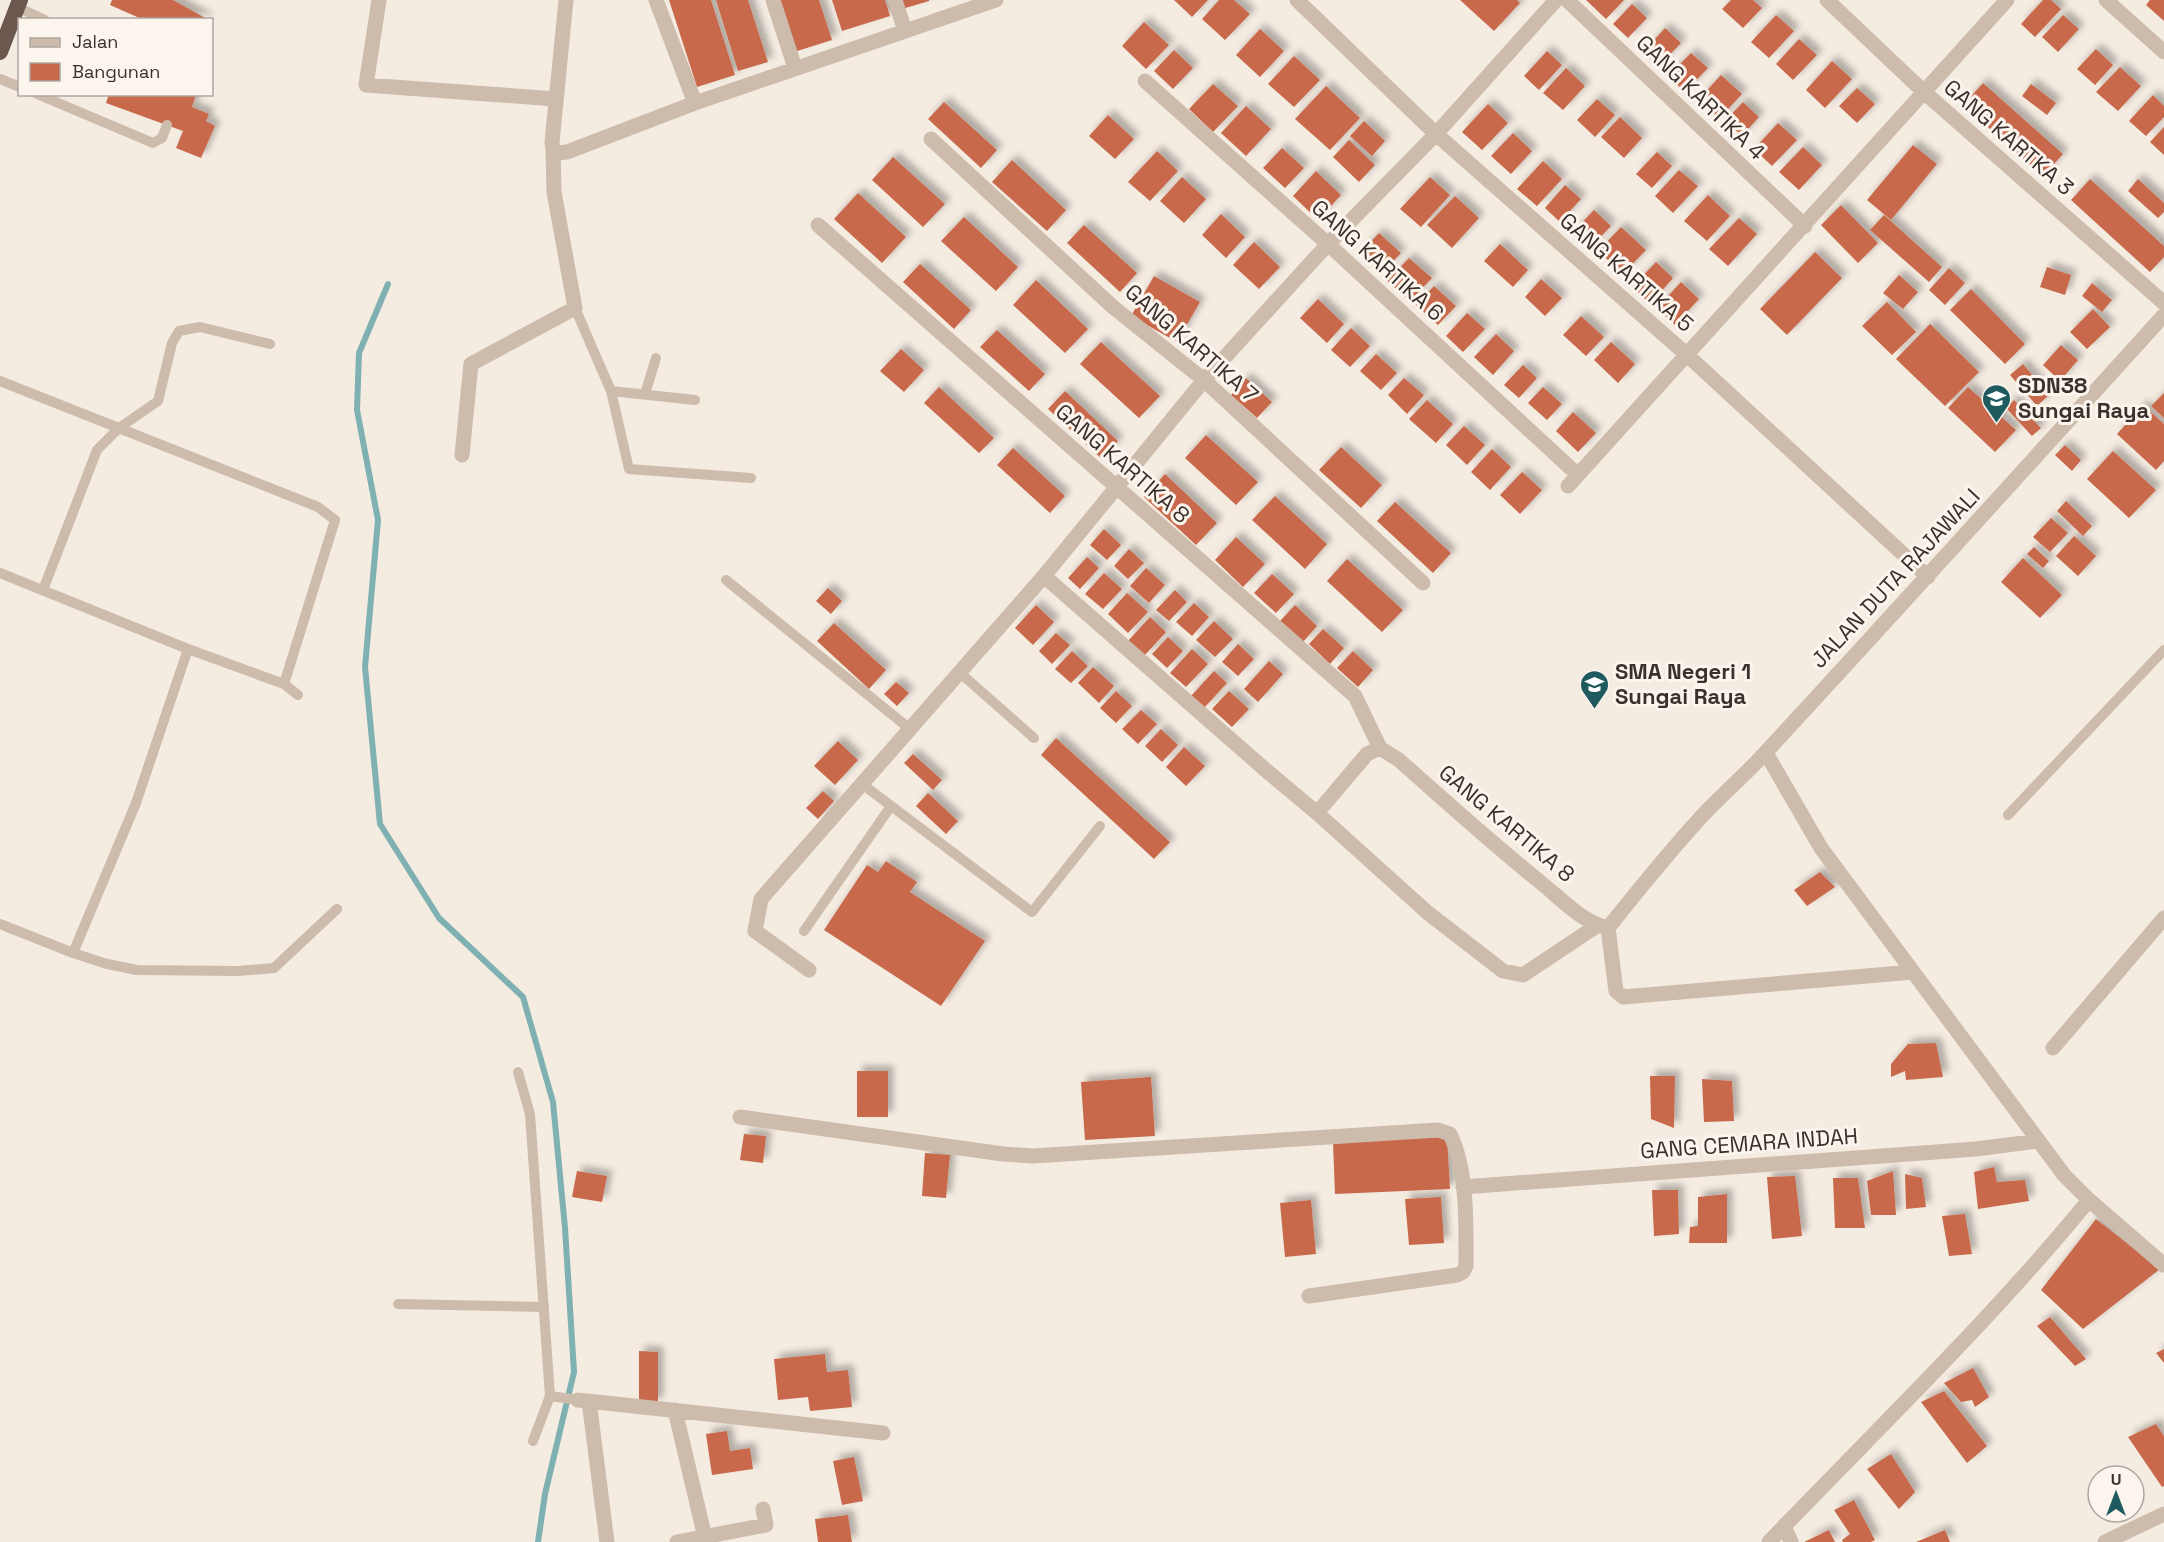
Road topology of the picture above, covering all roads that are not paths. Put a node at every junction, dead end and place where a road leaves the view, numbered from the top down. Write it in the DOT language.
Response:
graph roads {
  1 [pos="379,0"];
  2 [pos="566,0"];
  3 [pos="656,0"];
  4 [pos="772,0"];
  5 [pos="895,0"];
  6 [pos="996,0"];
  7 [pos="1297,0"];
  8 [pos="1556,0"];
  9 [pos="1567,0"];
  10 [pos="1827,0"];
  11 [pos="2007,0"];
  12 [pos="2106,0"];
  13 [pos="18,3"];
  14 [pos="42,18"];
  15 [pos="905,31"];
  16 [pos="0,52"];
  17 [pos="2164,52"];
  18 [pos="795,68"];
  19 [pos="0,79"];
  20 [pos="1145,81"];
  21 [pos="18,86"];
  22 [pos="1924,92"];
  23 [pos="41,96"];
  24 [pos="556,99"];
  25 [pos="695,103"];
  26 [pos="167,125"];
  27 [pos="1436,134"];
  28 [pos="931,139"];
  29 [pos="553,150"];
  30 [pos="819,225"];
  31 [pos="1804,226"];
  32 [pos="1328,244"];
  33 [pos="2164,303"];
  34 [pos="575,308"];
  35 [pos="2164,315"];
  36 [pos="270,344"];
  37 [pos="1686,354"];
  38 [pos="656,358"];
  39 [pos="1204,380"];
  40 [pos="0,381"];
  41 [pos="611,391"];
  42 [pos="645,394"];
  43 [pos="695,400"];
  44 [pos="119,428"];
  45 [pos="462,455"];
  46 [pos="751,478"];
  47 [pos="1116,486"];
  48 [pos="0,573"];
  49 [pos="1044,576"];
  50 [pos="1928,577"];
  51 [pos="726,580"];
  52 [pos="1423,583"];
  53 [pos="43,590"];
  54 [pos="188,649"];
  55 [pos="2164,650"];
  56 [pos="959,672"];
  57 [pos="284,684"];
  58 [pos="298,695"];
  59 [pos="910,729"];
  60 [pos="1034,738"];
  61 [pos="1380,748"];
  62 [pos="1766,753"];
  63 [pos="862,784"];
  64 [pos="891,806"];
  65 [pos="1317,813"];
  66 [pos="2008,815"];
  67 [pos="1100,826"];
  68 [pos="337,909"];
  69 [pos="2164,918"];
  70 [pos="0,924"];
  71 [pos="1603,926"];
  72 [pos="804,931"];
  73 [pos="73,953"];
  74 [pos="810,969"];
  75 [pos="1913,972"];
  76 [pos="2053,1048"];
  77 [pos="518,1072"];
  78 [pos="740,1117"];
  79 [pos="2038,1141"];
  80 [pos="1463,1187"];
  81 [pos="2089,1200"];
  82 [pos="2164,1265"];
  83 [pos="1310,1296"];
  84 [pos="398,1304"];
  85 [pos="544,1307"];
  86 [pos="554,1397"];
  87 [pos="583,1400"];
  88 [pos="675,1410"];
  89 [pos="883,1433"];
  90 [pos="533,1441"];
  91 [pos="763,1509"];
  92 [pos="2164,1514"];
  93 [pos="1784,1526"];
  94 [pos="705,1540"];
  95 [pos="607,1542"];
  96 [pos="677,1542"];
  97 [pos="1768,1542"];
  98 [pos="1791,1542"];
  99 [pos="2104,1542"];
  1 -- 24 [label="street"];
  2 -- 24 [label="street"];
  3 -- 25 [label="street"];
  4 -- 18 [label="street"];
  5 -- 15 [label="street"];
  6 -- 15 [label="street"];
  7 -- 27 [label="street, GANG KARTIKA 5"];
  8 -- 27 [label="street"];
  9 -- 31 [label="street, GANG KARTIKA 4"];
  10 -- 22 [label="street, GANG KARTKA 3"];
  11 -- 22 [label="street"];
  12 -- 17 [label="street"];
  13 -- 14 [label="lane"];
  13 -- 16 [label="highway"];
  15 -- 18 [label="street"];
  18 -- 25 [label="street"];
  19 -- 21 [label="lane"];
  20 -- 32 [label="street, GANG KARTIKA 6"];
  22 -- 31 [label="street"];
  22 -- 33 [label="street, GANG KARTKA 3"];
  23 -- 26 [label="lane"];
  24 -- 29 [label="street"];
  25 -- 29 [label="street"];
  27 -- 32 [label="street"];
  27 -- 37 [label="street, GANG KARTIKA 5"];
  28 -- 39 [label="street, GANG KARTIKA 7"];
  29 -- 34 [label="street"];
  30 -- 47 [label="street, GANG KARTIKA 8"];
  31 -- 37 [label="street"];
  32 -- 37 [label="street, GANG KARTIKA 6"];
  32 -- 39 [label="street"];
  34 -- 41 [label="lane"];
  34 -- 45 [label="street"];
  35 -- 50 [label="street, JALAN DUTA RAJAWALI"];
  36 -- 44 [label="lane"];
  37 -- 50 [label="street, GANG KARTIKA 5"];
  38 -- 42 [label="lane"];
  39 -- 47 [label="street"];
  39 -- 52 [label="street, GANG KARTIKA 7"];
  40 -- 44 [label="lane"];
  41 -- 42 [label="lane"];
  41 -- 46 [label="lane"];
  42 -- 43 [label="lane"];
  44 -- 53 [label="lane"];
  44 -- 57 [label="lane"];
  47 -- 49 [label="street"];
  47 -- 61 [label="street, GANG KARTIKA 8"];
  48 -- 53 [label="lane"];
  49 -- 56 [label="street"];
  49 -- 65 [label="street, JALAN DUTA RAJAWALI"];
  50 -- 62 [label="street, JALAN DUTA RAJAWALI"];
  51 -- 59 [label="lane"];
  53 -- 54 [label="lane"];
  54 -- 57 [label="lane"];
  54 -- 73 [label="lane"];
  55 -- 66 [label="lane"];
  56 -- 59 [label="street"];
  56 -- 60 [label="lane"];
  57 -- 58 [label="lane"];
  59 -- 63 [label="street"];
  61 -- 65 [label="street"];
  61 -- 71 [label="street, GANG KARTIKA 8"];
  62 -- 71 [label="street, JALAN DUTA RAJAWALI"];
  62 -- 75 [label="street"];
  63 -- 64 [label="lane"];
  63 -- 74 [label="street"];
  64 -- 67 [label="lane"];
  64 -- 72 [label="lane"];
  65 -- 71 [label="street, JALAN DUTA RAJAWALI"];
  68 -- 73 [label="lane"];
  69 -- 76 [label="street"];
  70 -- 73 [label="lane"];
  71 -- 75 [label="street"];
  75 -- 79 [label="street"];
  77 -- 85 [label="lane"];
  78 -- 80 [label="street"];
  79 -- 80 [label="street, GANG CEMARA INDAH"];
  79 -- 81 [label="street"];
  80 -- 83 [label="street"];
  81 -- 82 [label="street"];
  81 -- 93 [label="street"];
  84 -- 85 [label="lane"];
  85 -- 86 [label="lane"];
  86 -- 87 [label="lane"];
  86 -- 90 [label="lane"];
  87 -- 88 [label="street"];
  87 -- 95 [label="street"];
  88 -- 89 [label="street"];
  88 -- 94 [label="street"];
  91 -- 94 [label="street"];
  92 -- 99 [label="street"];
  93 -- 97 [label="street"];
  93 -- 98 [label="street"];
  94 -- 96 [label="street"];
}
